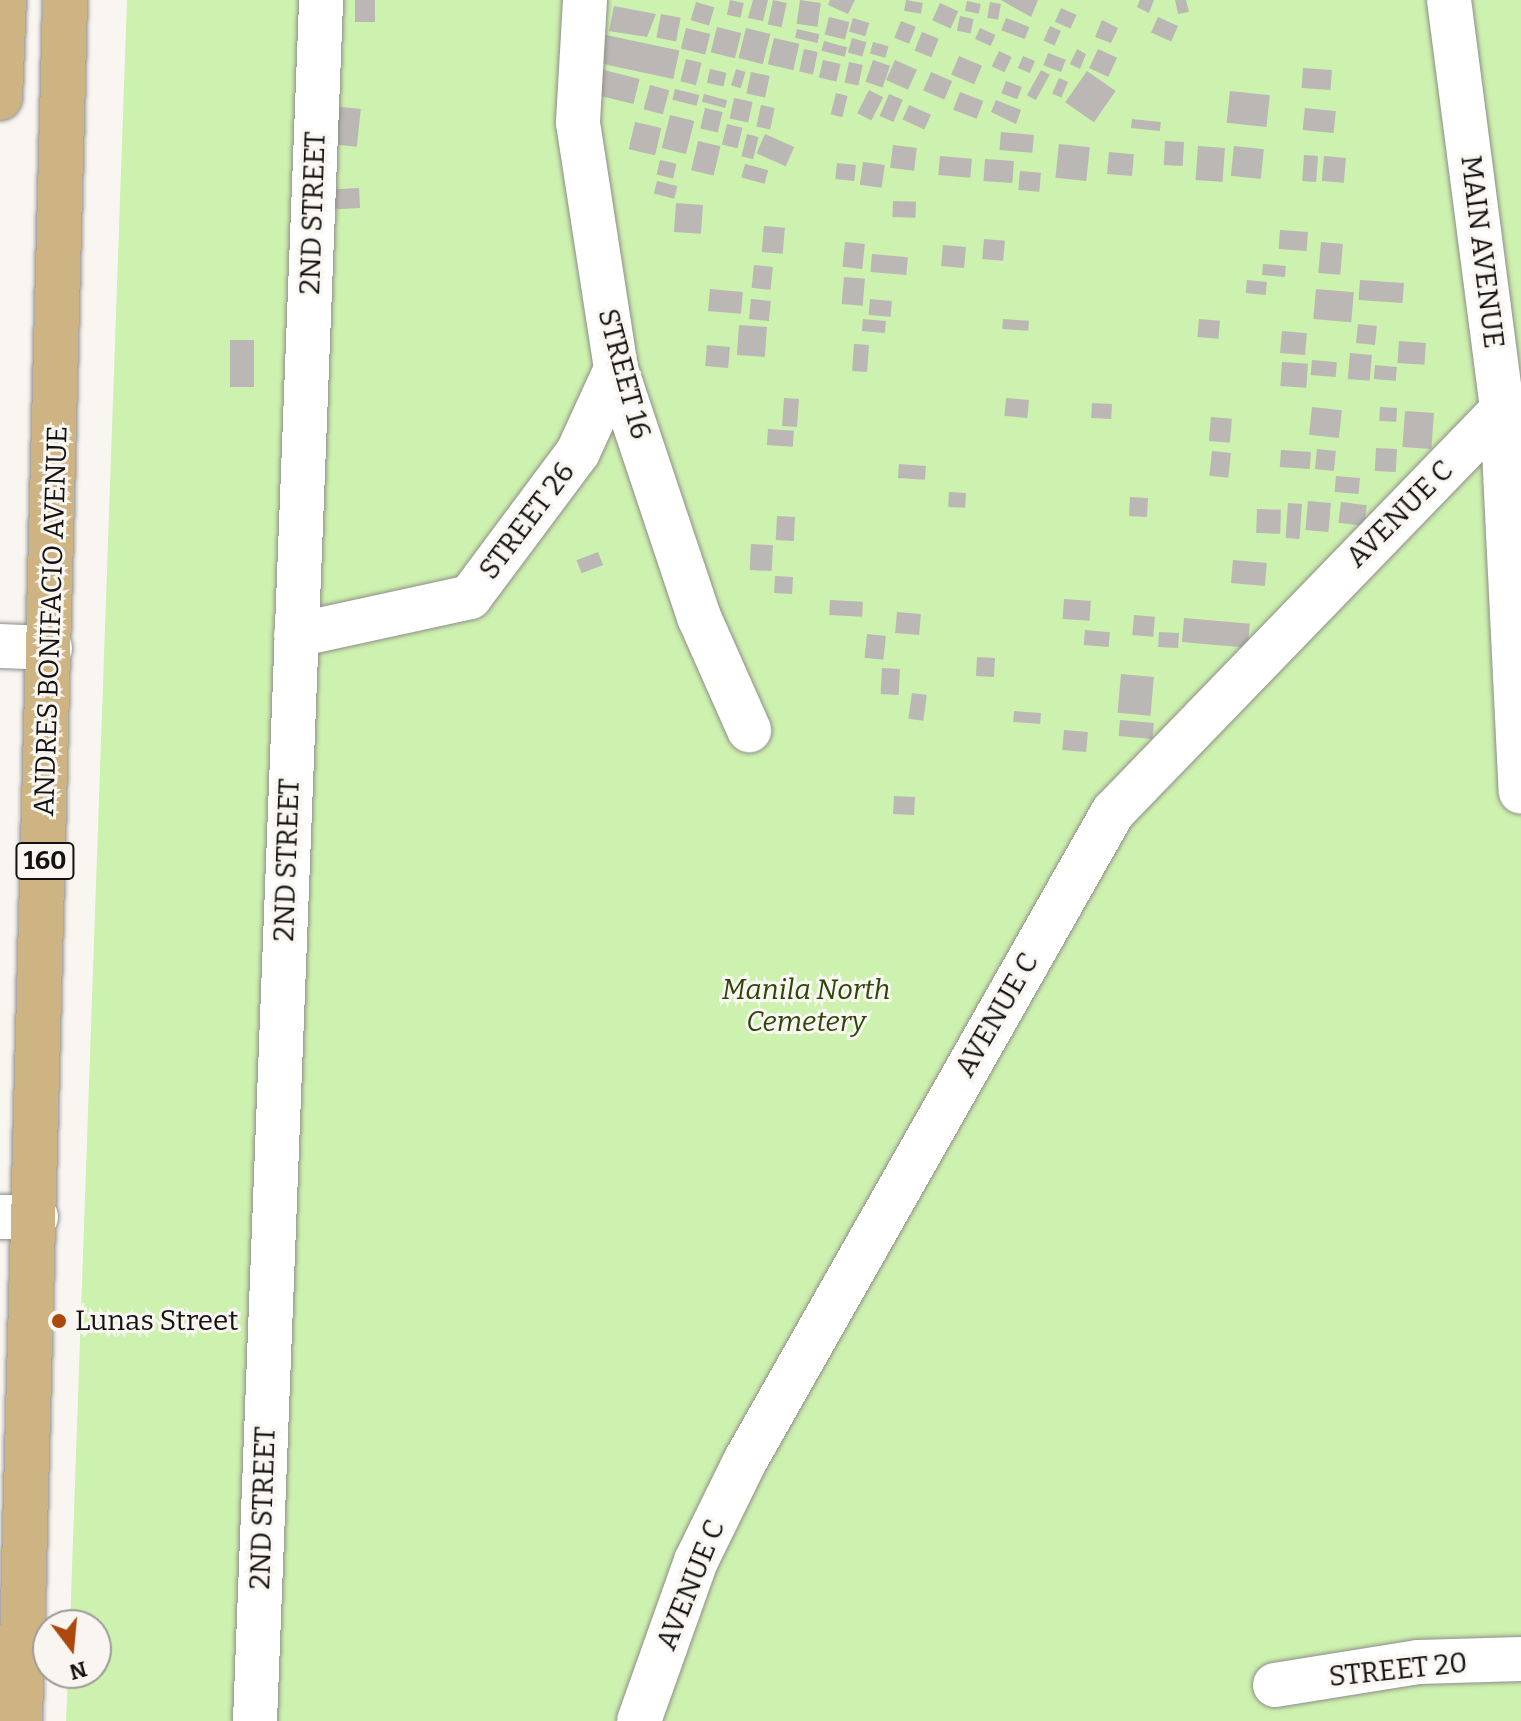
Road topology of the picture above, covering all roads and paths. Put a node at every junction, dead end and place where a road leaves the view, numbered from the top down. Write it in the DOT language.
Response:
graph roads {
  1 [pos="4,0"];
  2 [pos="65,0"];
  3 [pos="321,0"];
  4 [pos="585,0"];
  5 [pos="1449,0"];
  6 [pos="0,98"];
  7 [pos="616,369"];
  8 [pos="1512,419"];
  9 [pos="296,635"];
  10 [pos="0,646"];
  11 [pos="50,648"];
  12 [pos="749,730"];
  13 [pos="1521,792"];
  14 [pos="18,1217"];
  15 [pos="1521,1659"];
  16 [pos="1275,1685"];
  17 [pos="20,1721"];
  18 [pos="255,1721"];
  19 [pos="639,1721"];
  1 -- 6 [label="main road"];
  2 -- 11 [label="main road, ANDRES BONIFACIO AVENUE / 160"];
  3 -- 9 [label="street, 2ND STREET"];
  4 -- 7 [label="street, STREET 16"];
  5 -- 8 [label="street, MAIN AVENUE"];
  7 -- 9 [label="street, STREET 26"];
  7 -- 12 [label="street, STREET 16"];
  8 -- 13 [label="street, MAIN AVENUE"];
  8 -- 19 [label="street, AVENUE C"];
  9 -- 18 [label="street, 2ND STREET"];
  10 -- 11 [label="street"];
  11 -- 14 [label="main road, ANDRES BONIFACIO AVENUE / 160"];
  14 -- 17 [label="main road, ANDRES BONIFACIO AVENUE / 160"];
  15 -- 16 [label="street, STREET 20"];
}
